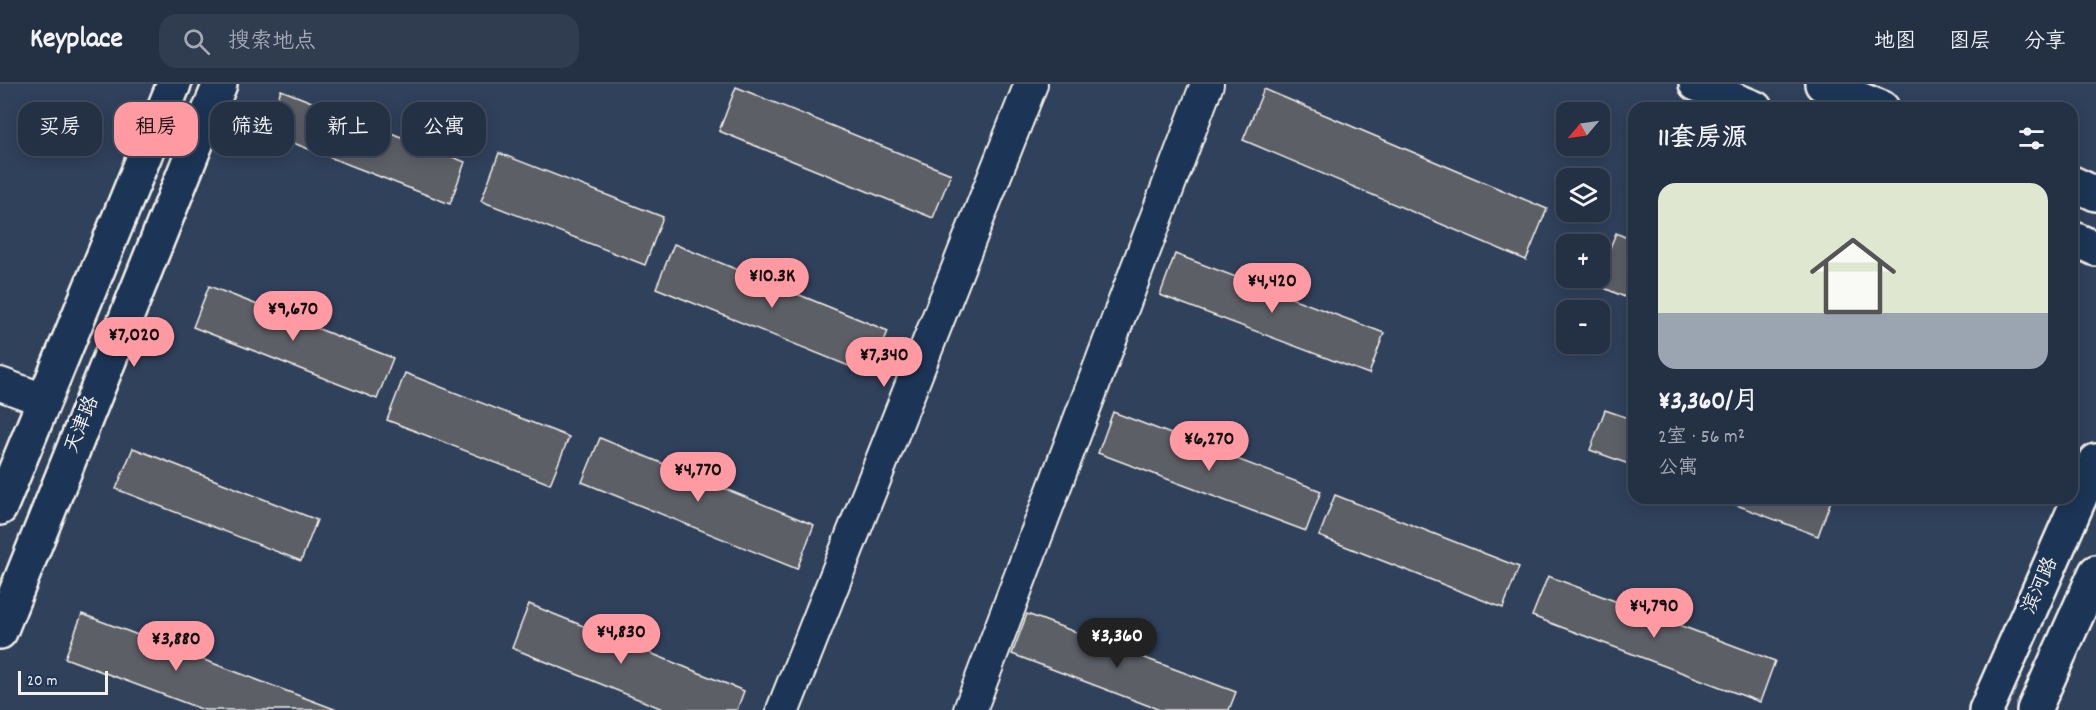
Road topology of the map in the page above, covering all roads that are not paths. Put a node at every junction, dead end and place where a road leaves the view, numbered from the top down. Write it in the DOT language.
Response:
graph roads {
  1 [pos="174,84"];
  2 [pos="220,84"];
  3 [pos="1031,84"];
  4 [pos="1207,84"];
  5 [pos="1696,84"];
  6 [pos="1821,84"];
  7 [pos="1740,102"];
  8 [pos="1867,102"];
  9 [pos="2078,186"];
  10 [pos="2096,194"];
  11 [pos="2078,241"];
  12 [pos="2096,249"];
  13 [pos="0,384"];
  14 [pos="44,400"];
  15 [pos="2096,461"];
  16 [pos="2078,502"];
  17 [pos="2077,504"];
  18 [pos="0,508"];
  19 [pos="2096,572"];
  20 [pos="0,632"];
  21 [pos="783,710"];
  22 [pos="970,710"];
  23 [pos="1986,710"];
  24 [pos="2034,710"];
  1 -- 14 [label="street"];
  2 -- 20 [label="street, 天津路"];
  3 -- 21 [label="street"];
  4 -- 22 [label="street"];
  5 -- 7 [label="street"];
  6 -- 8 [label="street"];
  9 -- 10 [label="street"];
  11 -- 12 [label="street"];
  13 -- 14 [label="street"];
  14 -- 18 [label="street"];
  15 -- 16 [label="street, 滨河路"];
  17 -- 23 [label="street, 滨河路"];
  19 -- 24 [label="street"];
}
